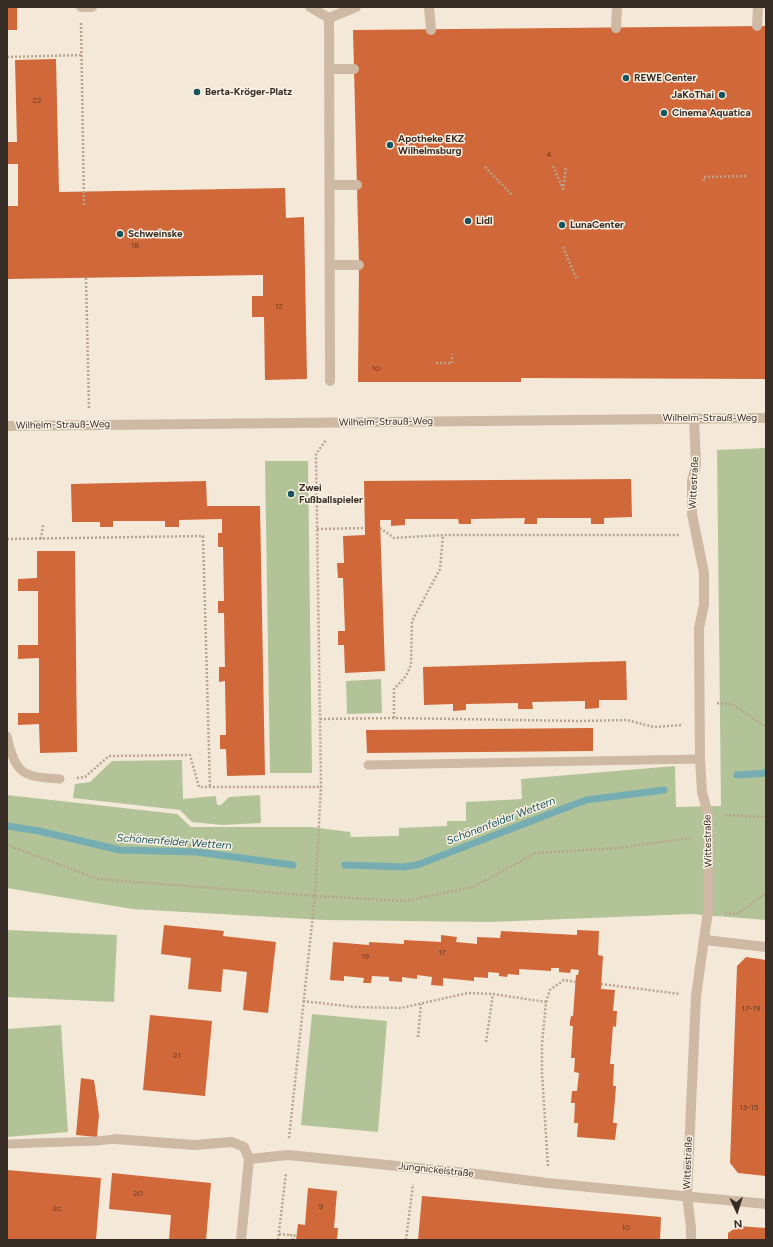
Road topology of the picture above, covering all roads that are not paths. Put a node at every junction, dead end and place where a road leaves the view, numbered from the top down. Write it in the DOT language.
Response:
graph roads {
  1 [pos="81,7"];
  2 [pos="92,7"];
  3 [pos="310,7"];
  4 [pos="356,7"];
  5 [pos="429,7"];
  6 [pos="617,7"];
  7 [pos="758,7"];
  8 [pos="329,18"];
  9 [pos="758,26"];
  10 [pos="616,28"];
  11 [pos="431,30"];
  12 [pos="329,69"];
  13 [pos="354,69"];
  14 [pos="330,185"];
  15 [pos="357,185"];
  16 [pos="330,265"];
  17 [pos="359,265"];
  18 [pos="330,381"];
  19 [pos="694,418"];
  20 [pos="766,418"];
  21 [pos="7,426"];
  22 [pos="7,736"];
  23 [pos="700,759"];
  24 [pos="368,765"];
  25 [pos="60,779"];
  26 [pos="705,940"];
  27 [pos="766,947"];
  28 [pos="115,1139"];
  29 [pos="7,1144"];
  30 [pos="249,1159"];
  31 [pos="687,1196"];
  32 [pos="766,1204"];
  33 [pos="241,1240"];
  34 [pos="691,1240"];
  1 -- 2 [label="street"];
  3 -- 8 [label="street"];
  4 -- 8 [label="street"];
  5 -- 11 [label="street"];
  6 -- 10 [label="street"];
  7 -- 9 [label="street"];
  8 -- 12 [label="street"];
  12 -- 13 [label="street"];
  12 -- 14 [label="street"];
  14 -- 15 [label="street"];
  14 -- 16 [label="street"];
  16 -- 17 [label="street"];
  16 -- 18 [label="street"];
  19 -- 20 [label="street, Wilhelm-Strauß-Weg"];
  19 -- 21 [label="street, Wilhelm-Strauß-Weg"];
  19 -- 23 [label="street, Wittestraße"];
  22 -- 25 [label="lane"];
  23 -- 24 [label="lane"];
  23 -- 26 [label="street, Wittestraße"];
  26 -- 27 [label="street"];
  26 -- 31 [label="street, Wittestraße"];
  28 -- 29 [label="lane"];
  28 -- 30 [label="street"];
  30 -- 31 [label="street, Jungnickelstraße"];
  30 -- 33 [label="street"];
  31 -- 32 [label="street, Jungnickelstraße"];
  31 -- 34 [label="street, Wittestraße"];
}
